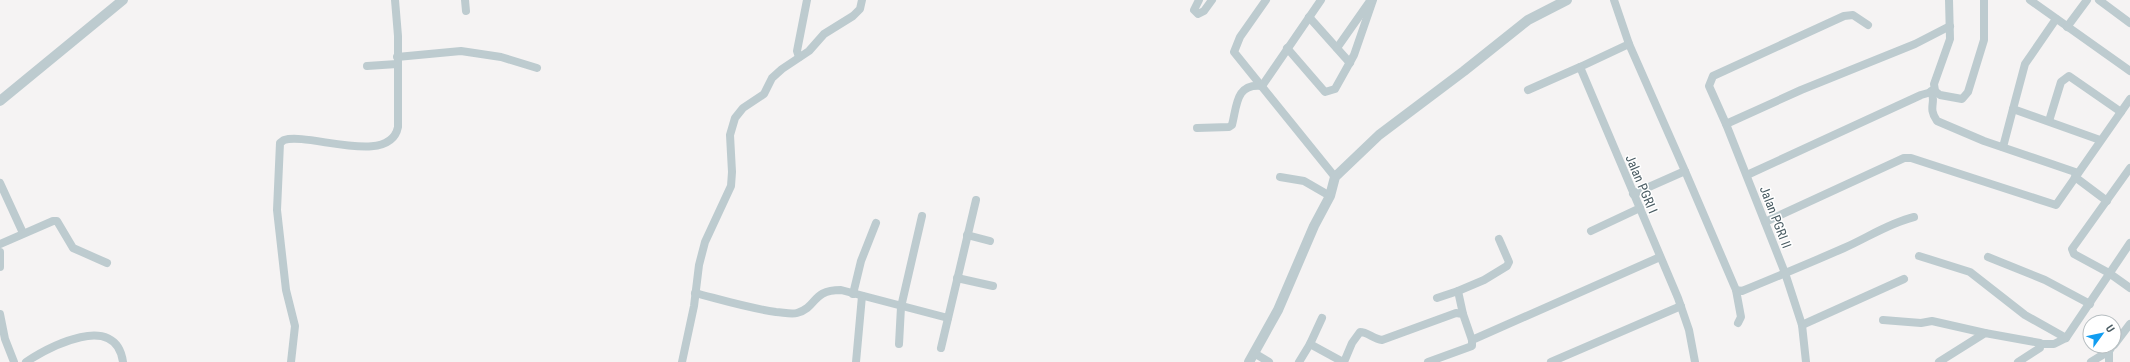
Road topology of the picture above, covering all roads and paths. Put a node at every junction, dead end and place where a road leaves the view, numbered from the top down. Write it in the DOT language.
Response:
graph roads {
  1 [pos="123,0"];
  2 [pos="395,0"];
  3 [pos="465,0"];
  4 [pos="807,0"];
  5 [pos="862,0"];
  6 [pos="1199,0"];
  7 [pos="1212,0"];
  8 [pos="1266,0"];
  9 [pos="1321,0"];
  10 [pos="1372,0"];
  11 [pos="1567,0"];
  12 [pos="1614,0"];
  13 [pos="1950,0"];
  14 [pos="1984,0"];
  15 [pos="2030,0"];
  16 [pos="2087,0"];
  17 [pos="2102,1"];
  18 [pos="466,11"];
  19 [pos="1309,16"];
  20 [pos="2056,19"];
  21 [pos="2130,23"];
  22 [pos="1868,25"];
  23 [pos="1950,26"];
  24 [pos="2068,27"];
  25 [pos="1629,44"];
  26 [pos="1286,48"];
  27 [pos="1336,48"];
  28 [pos="799,57"];
  29 [pos="397,61"];
  30 [pos="1350,63"];
  31 [pos="367,66"];
  32 [pos="1580,67"];
  33 [pos="537,68"];
  34 [pos="2130,71"];
  35 [pos="1262,86"];
  36 [pos="1528,90"];
  37 [pos="1933,91"];
  38 [pos="2130,99"];
  39 [pos="0,102"];
  40 [pos="2013,109"];
  41 [pos="2121,112"];
  42 [pos="2049,121"];
  43 [pos="1726,124"];
  44 [pos="1197,128"];
  45 [pos="2100,140"];
  46 [pos="2003,147"];
  47 [pos="2130,168"];
  48 [pos="1685,171"];
  49 [pos="1747,175"];
  50 [pos="2077,175"];
  51 [pos="1280,177"];
  52 [pos="1335,177"];
  53 [pos="0,183"];
  54 [pos="1634,194"];
  55 [pos="1330,196"];
  56 [pos="976,200"];
  57 [pos="2107,202"];
  58 [pos="1640,208"];
  59 [pos="922,216"];
  60 [pos="1914,217"];
  61 [pos="1765,222"];
  62 [pos="876,223"];
  63 [pos="1590,231"];
  64 [pos="23,233"];
  65 [pos="967,235"];
  66 [pos="1499,239"];
  67 [pos="990,241"];
  68 [pos="2130,243"];
  69 [pos="0,244"];
  70 [pos="0,252"];
  71 [pos="1920,256"];
  72 [pos="1660,257"];
  73 [pos="1988,257"];
  74 [pos="106,263"];
  75 [pos="0,267"];
  76 [pos="1785,273"];
  77 [pos="2109,273"];
  78 [pos="957,278"];
  79 [pos="1904,279"];
  80 [pos="993,286"];
  81 [pos="2130,288"];
  82 [pos="1736,290"];
  83 [pos="1458,291"];
  84 [pos="695,293"];
  85 [pos="853,294"];
  86 [pos="862,296"];
  87 [pos="1437,298"];
  88 [pos="2090,304"];
  89 [pos="1681,306"];
  90 [pos="901,307"];
  91 [pos="0,314"];
  92 [pos="1463,314"];
  93 [pos="948,318"];
  94 [pos="1322,318"];
  95 [pos="1883,320"];
  96 [pos="1738,323"];
  97 [pos="2130,324"];
  98 [pos="1802,325"];
  99 [pos="1984,333"];
  100 [pos="2122,334"];
  101 [pos="2066,338"];
  102 [pos="1472,340"];
  103 [pos="899,344"];
  104 [pos="1310,344"];
  105 [pos="2041,344"];
  106 [pos="941,348"];
  107 [pos="1254,353"];
  108 [pos="2102,354"];
  109 [pos="14,362"];
  110 [pos="26,362"];
  111 [pos="123,362"];
  112 [pos="291,362"];
  113 [pos="682,362"];
  114 [pos="856,362"];
  115 [pos="1248,362"];
  116 [pos="1269,362"];
  117 [pos="1299,362"];
  118 [pos="1344,362"];
  119 [pos="1428,362"];
  120 [pos="1551,362"];
  121 [pos="1695,362"];
  122 [pos="1806,362"];
  123 [pos="1939,362"];
  124 [pos="2018,362"];
  125 [pos="2091,362"];
  1 -- 39 [label="street"];
  2 -- 29 [label="street"];
  3 -- 18 [label="street"];
  4 -- 28 [label="street"];
  5 -- 28 [label="street"];
  6 -- 7 [label="street"];
  8 -- 35 [label="street"];
  9 -- 19 [label="street"];
  10 -- 27 [label="street"];
  10 -- 30 [label="street"];
  11 -- 52 [label="street"];
  12 -- 25 [label="street"];
  13 -- 23 [label="street"];
  14 -- 37 [label="street"];
  15 -- 20 [label="street"];
  16 -- 24 [label="street"];
  17 -- 21 [label="street"];
  19 -- 26 [label="street"];
  19 -- 27 [label="street"];
  20 -- 24 [label="street"];
  20 -- 40 [label="street"];
  22 -- 43 [label="street, Jalan PGRI II"];
  23 -- 37 [label="street"];
  23 -- 43 [label="street"];
  24 -- 34 [label="street"];
  25 -- 32 [label="street"];
  25 -- 48 [label="street"];
  26 -- 30 [label="street"];
  26 -- 35 [label="street"];
  27 -- 30 [label="street"];
  28 -- 84 [label="street"];
  29 -- 31 [label="street"];
  29 -- 33 [label="street"];
  29 -- 112 [label="street"];
  32 -- 36 [label="street"];
  32 -- 54 [label="street, Jalan PGRI I"];
  35 -- 44 [label="street"];
  35 -- 52 [label="street"];
  37 -- 46 [label="street"];
  37 -- 49 [label="street"];
  38 -- 41 [label="street"];
  40 -- 42 [label="street"];
  40 -- 46 [label="street"];
  41 -- 42 [label="street"];
  41 -- 45 [label="street"];
  42 -- 45 [label="street"];
  43 -- 49 [label="street, Jalan PGRI II"];
  45 -- 50 [label="street"];
  46 -- 50 [label="street"];
  47 -- 57 [label="street"];
  48 -- 54 [label="street"];
  48 -- 82 [label="street"];
  49 -- 61 [label="street, Jalan PGRI II"];
  50 -- 57 [label="street"];
  50 -- 61 [label="street"];
  51 -- 55 [label="street"];
  52 -- 55 [label="street"];
  53 -- 64 [label="street"];
  54 -- 58 [label="street, Jalan PGRI I"];
  55 -- 107 [label="street"];
  56 -- 65 [label="street"];
  57 -- 77 [label="street"];
  58 -- 63 [label="street"];
  58 -- 72 [label="street, Jalan PGRI I"];
  59 -- 90 [label="street"];
  60 -- 76 [label="street"];
  61 -- 76 [label="street, Jalan PGRI II"];
  62 -- 85 [label="street"];
  64 -- 69 [label="street"];
  64 -- 74 [label="street"];
  65 -- 67 [label="street"];
  65 -- 78 [label="street"];
  66 -- 83 [label="street"];
  68 -- 77 [label="street"];
  70 -- 75 [label="street"];
  71 -- 101 [label="street"];
  72 -- 89 [label="street, Jalan PGRI I"];
  72 -- 102 [label="street"];
  73 -- 88 [label="street"];
  76 -- 82 [label="street"];
  76 -- 98 [label="street, Jalan PGRI II"];
  77 -- 81 [label="street"];
  77 -- 88 [label="street"];
  78 -- 80 [label="street"];
  78 -- 93 [label="street"];
  79 -- 98 [label="street"];
  82 -- 96 [label="street"];
  83 -- 87 [label="street"];
  83 -- 92 [label="street"];
  84 -- 85 [label="street"];
  84 -- 113 [label="street"];
  85 -- 86 [label="street"];
  86 -- 90 [label="street"];
  86 -- 114 [label="street"];
  88 -- 101 [label="street"];
  89 -- 120 [label="street"];
  89 -- 121 [label="street, Jalan PGRI I"];
  90 -- 93 [label="street"];
  90 -- 103 [label="street"];
  91 -- 109 [label="street"];
  92 -- 102 [label="street"];
  92 -- 118 [label="street"];
  93 -- 106 [label="street"];
  94 -- 104 [label="street"];
  95 -- 99 [label="street"];
  97 -- 100 [label="street"];
  98 -- 122 [label="street, Jalan PGRI II"];
  99 -- 105 [label="street"];
  99 -- 123 [label="street"];
  101 -- 105 [label="street"];
  102 -- 119 [label="street"];
  104 -- 117 [label="street"];
  104 -- 118 [label="street"];
  105 -- 124 [label="street"];
  107 -- 115 [label="street"];
  107 -- 116 [label="street"];
  108 -- 125 [label="street"];
  110 -- 111 [label="street"];
}
